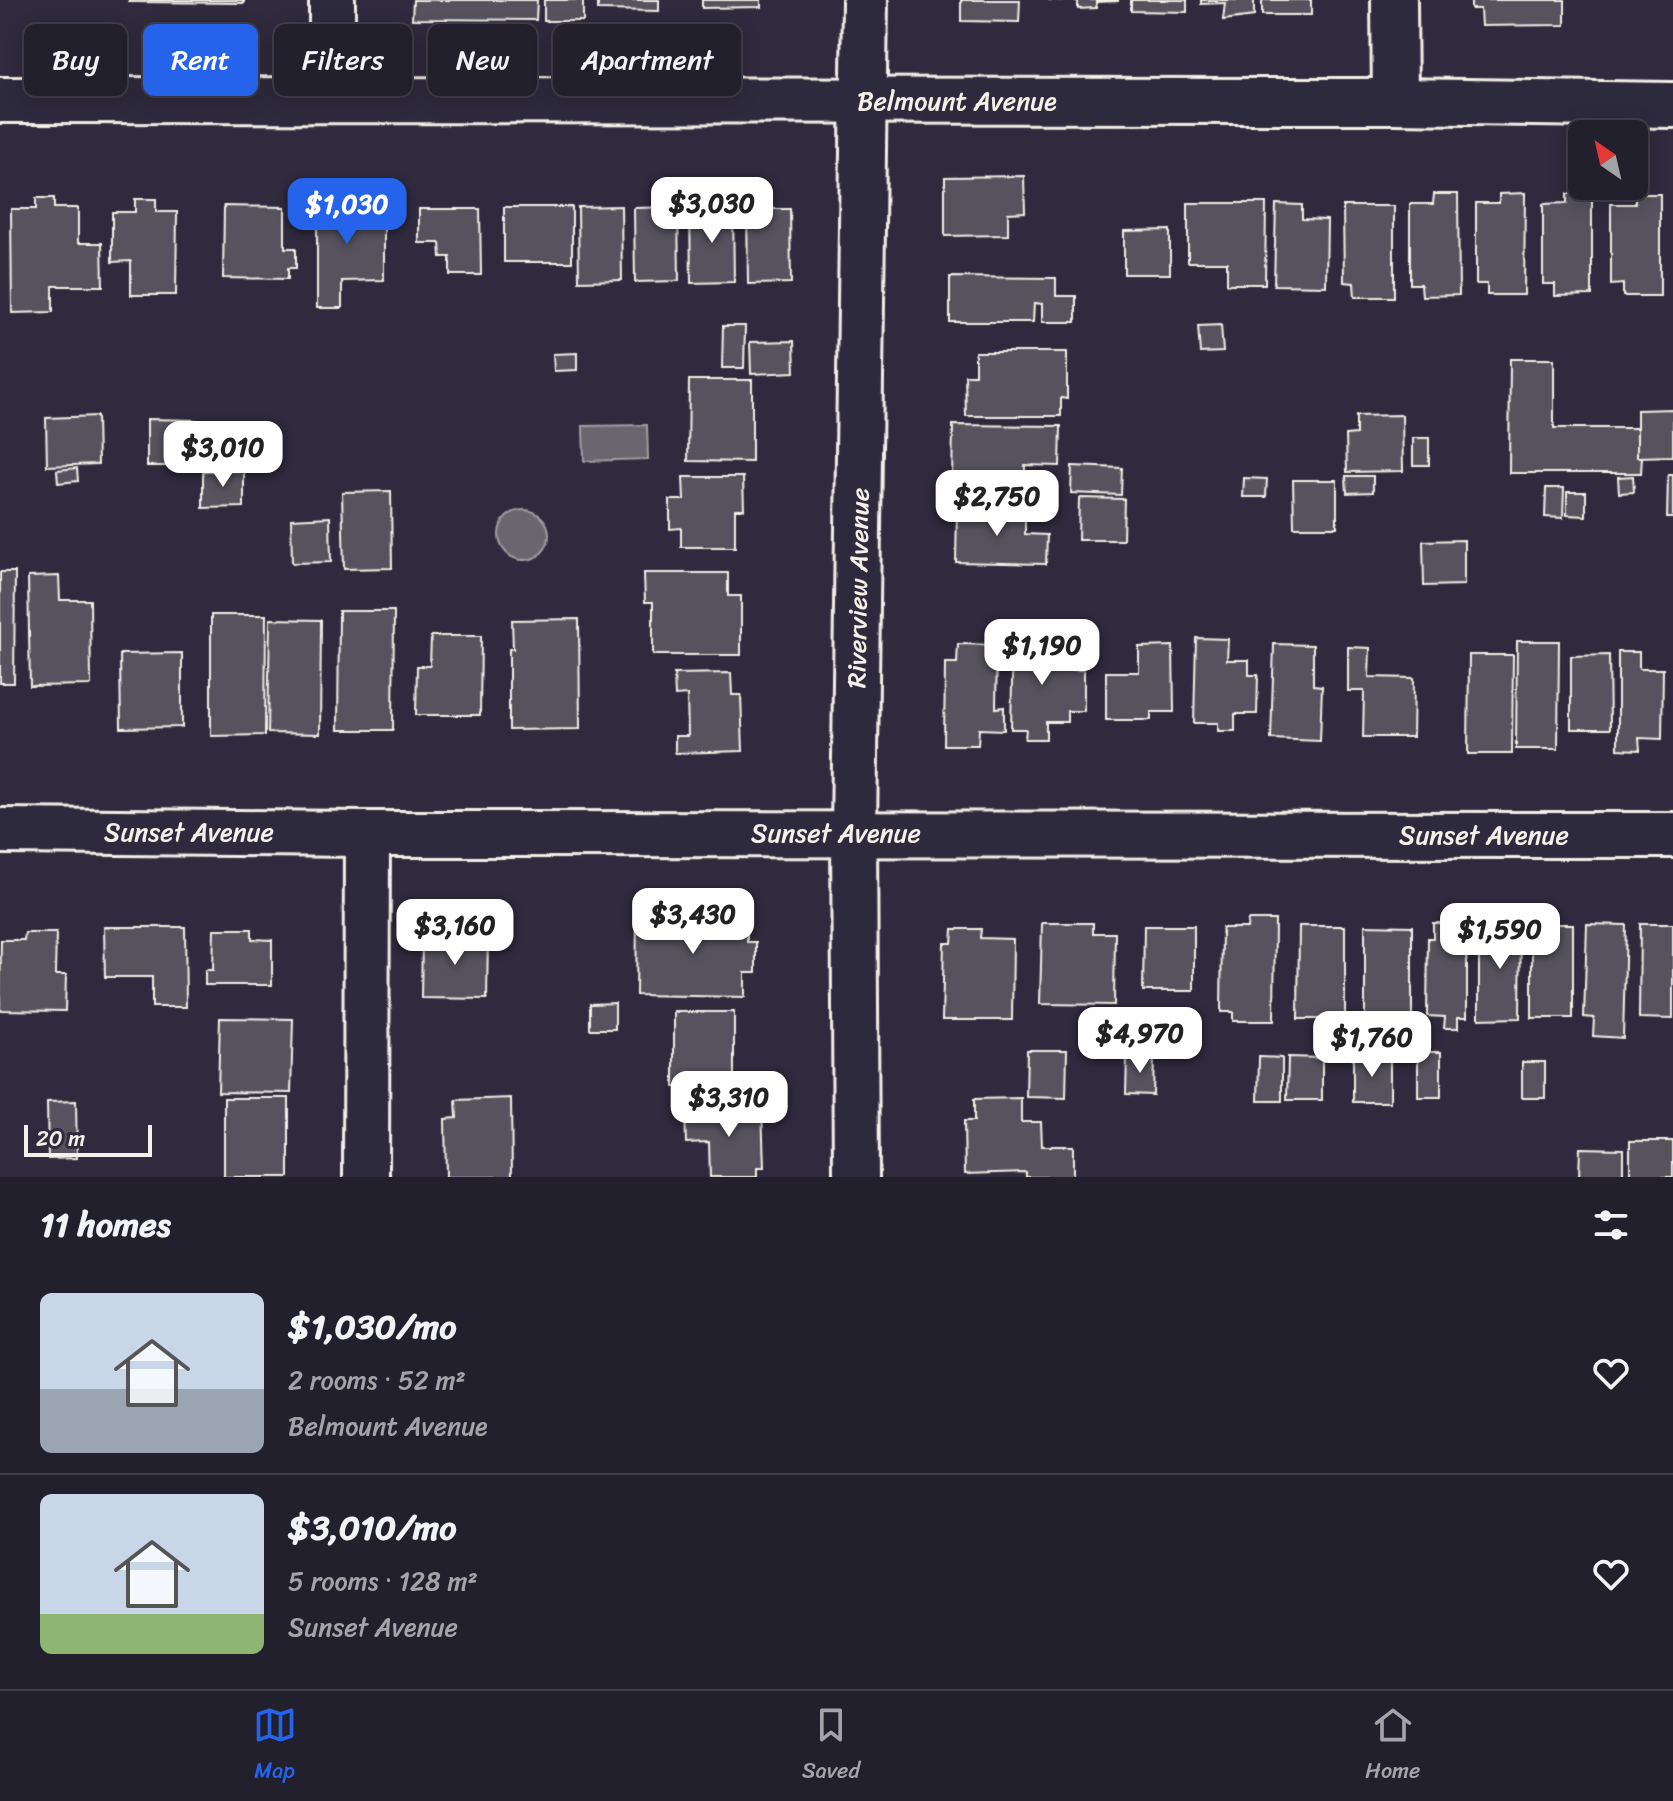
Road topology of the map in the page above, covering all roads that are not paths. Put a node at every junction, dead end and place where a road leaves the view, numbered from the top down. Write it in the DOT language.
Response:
graph roads {
  1 [pos="332,0"];
  2 [pos="865,0"];
  3 [pos="1394,0"];
  4 [pos="0,100"];
  5 [pos="332,100"];
  6 [pos="864,101"];
  7 [pos="1395,101"];
  8 [pos="1673,105"];
  9 [pos="0,831"];
  10 [pos="854,832"];
  11 [pos="367,834"];
  12 [pos="1673,835"];
  13 [pos="366,1177"];
  14 [pos="856,1177"];
  1 -- 5 [label="street"];
  2 -- 6 [label="street, Riverview Avenue"];
  3 -- 7 [label="street"];
  4 -- 5 [label="street, Belmount Avenue"];
  5 -- 6 [label="street, Belmount Avenue"];
  6 -- 7 [label="street, Belmount Avenue"];
  6 -- 10 [label="street, Riverview Avenue"];
  7 -- 8 [label="street, Belmount Avenue"];
  9 -- 11 [label="street, Sunset Avenue"];
  10 -- 11 [label="street, Sunset Avenue"];
  10 -- 12 [label="street, Sunset Avenue"];
  10 -- 14 [label="street, Riverview Avenue"];
  11 -- 13 [label="street"];
}
